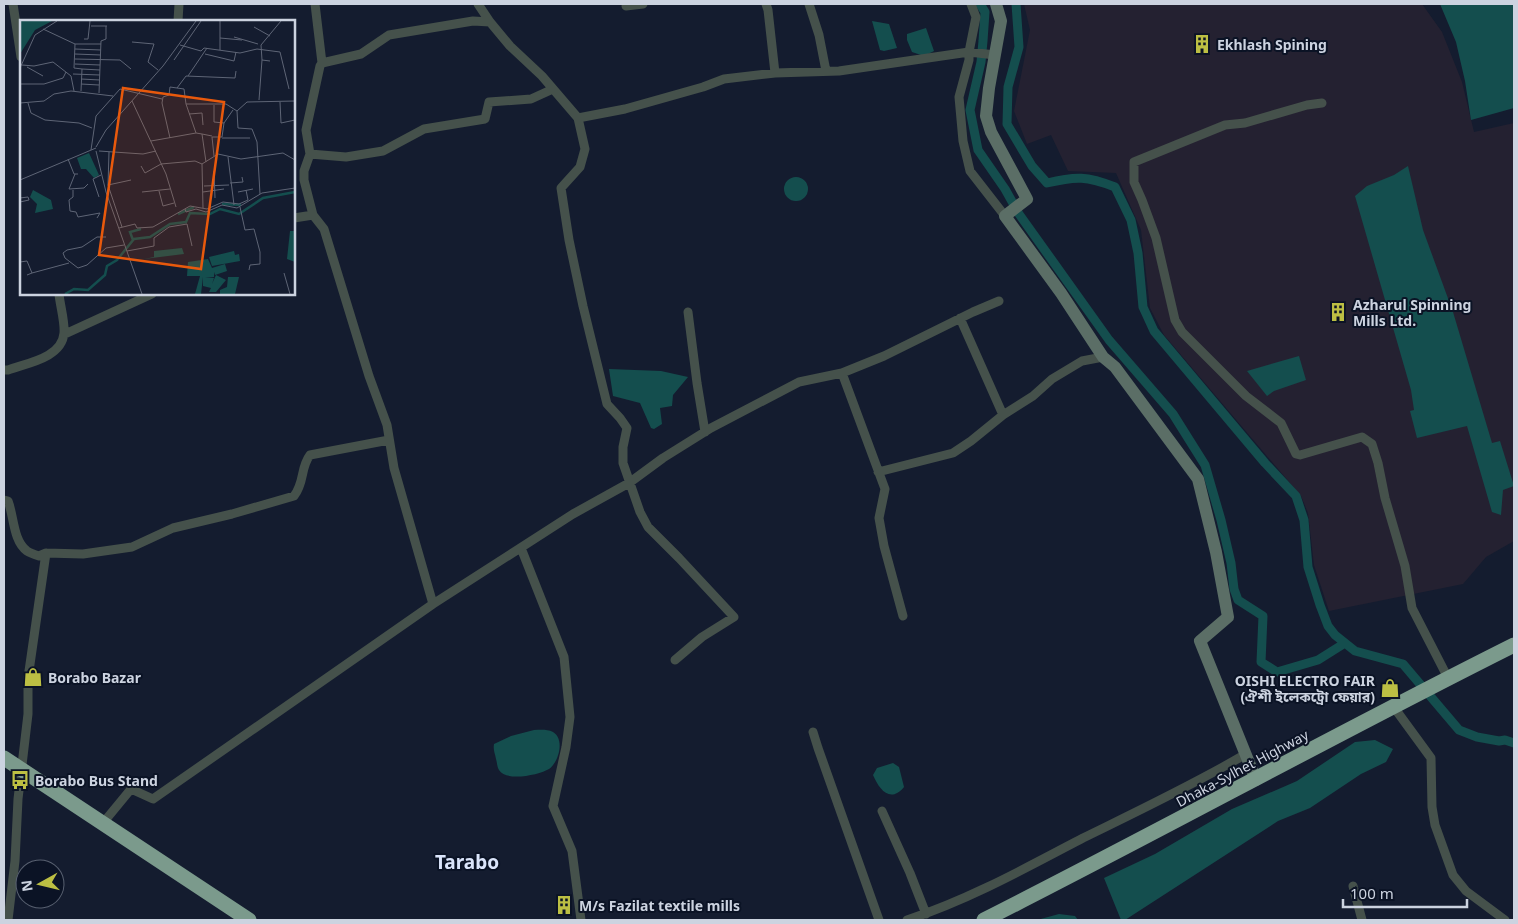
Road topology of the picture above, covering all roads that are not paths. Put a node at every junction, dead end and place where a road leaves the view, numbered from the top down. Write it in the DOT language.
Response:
graph roads {
  1 [pos="13,4"];
  2 [pos="179,4"];
  3 [pos="315,4"];
  4 [pos="478,4"];
  5 [pos="643,4"];
  6 [pos="766,4"];
  7 [pos="809,4"];
  8 [pos="971,4"];
  9 [pos="996,4"];
  10 [pos="626,6"];
  11 [pos="178,20"];
  12 [pos="490,22"];
  13 [pos="20,50"];
  14 [pos="971,52"];
  15 [pos="995,55"];
  16 [pos="322,63"];
  17 [pos="826,71"];
  18 [pos="775,73"];
  19 [pos="553,89"];
  20 [pos="1322,103"];
  21 [pos="578,118"];
  22 [pos="310,154"];
  23 [pos="313,215"];
  24 [pos="1005,216"];
  25 [pos="295,218"];
  26 [pos="59,295"];
  27 [pos="147,295"];
  28 [pos="999,301"];
  29 [pos="688,312"];
  30 [pos="960,318"];
  31 [pos="64,334"];
  32 [pos="1103,357"];
  33 [pos="4,370"];
  34 [pos="842,373"];
  35 [pos="1003,415"];
  36 [pos="705,432"];
  37 [pos="389,440"];
  38 [pos="878,472"];
  39 [pos="629,483"];
  40 [pos="4,500"];
  41 [pos="522,548"];
  42 [pos="46,552"];
  43 [pos="433,604"];
  44 [pos="902,616"];
  45 [pos="1514,645"];
  46 [pos="675,660"];
  47 [pos="1445,680"];
  48 [pos="1393,706"];
  49 [pos="813,732"];
  50 [pos="1246,754"];
  51 [pos="4,758"];
  52 [pos="22,770"];
  53 [pos="1256,780"];
  54 [pos="882,811"];
  55 [pos="103,823"];
  56 [pos="1352,886"];
  57 [pos="926,914"];
  58 [pos="8,920"];
  59 [pos="249,920"];
  60 [pos="581,920"];
  61 [pos="879,920"];
  62 [pos="907,920"];
  63 [pos="984,920"];
  64 [pos="1362,920"];
  65 [pos="1505,920"];
  1 -- 13 [label="street"];
  2 -- 11 [label="street"];
  3 -- 16 [label="street"];
  4 -- 12 [label="street"];
  5 -- 10 [label="street"];
  6 -- 18 [label="street"];
  7 -- 17 [label="street"];
  8 -- 14 [label="street"];
  9 -- 15 [label="street"];
  12 -- 16 [label="street"];
  12 -- 19 [label="street"];
  14 -- 15 [label="street"];
  14 -- 17 [label="street"];
  14 -- 24 [label="street"];
  15 -- 24 [label="street"];
  16 -- 22 [label="street"];
  17 -- 18 [label="street"];
  18 -- 21 [label="street"];
  19 -- 21 [label="street"];
  19 -- 22 [label="street"];
  20 -- 47 [label="street"];
  21 -- 39 [label="street"];
  22 -- 23 [label="street"];
  23 -- 25 [label="street"];
  23 -- 37 [label="street"];
  24 -- 32 [label="street"];
  26 -- 31 [label="street"];
  27 -- 31 [label="street"];
  28 -- 30 [label="street"];
  29 -- 36 [label="street"];
  30 -- 34 [label="street"];
  30 -- 35 [label="street"];
  31 -- 33 [label="street"];
  32 -- 35 [label="street"];
  32 -- 50 [label="street"];
  34 -- 36 [label="street"];
  34 -- 38 [label="street"];
  35 -- 38 [label="street"];
  36 -- 39 [label="street"];
  37 -- 42 [label="street"];
  37 -- 43 [label="street"];
  38 -- 44 [label="street"];
  39 -- 41 [label="street"];
  39 -- 46 [label="street"];
  40 -- 42 [label="street"];
  41 -- 43 [label="street"];
  41 -- 60 [label="street"];
  42 -- 52 [label="street"];
  43 -- 55 [label="street"];
  45 -- 47 [label="highway, Dhaka-Sylhet Highway"];
  47 -- 48 [label="highway, Dhaka-Sylhet Highway"];
  48 -- 53 [label="highway, Dhaka-Sylhet Highway"];
  48 -- 65 [label="street"];
  49 -- 61 [label="street"];
  50 -- 53 [label="street"];
  50 -- 57 [label="street"];
  51 -- 52 [label="highway"];
  52 -- 55 [label="highway"];
  52 -- 58 [label="street"];
  53 -- 63 [label="highway, Dhaka-Sylhet Highway"];
  54 -- 57 [label="street"];
  55 -- 59 [label="highway"];
  56 -- 64 [label="street"];
  57 -- 62 [label="street"];
}
